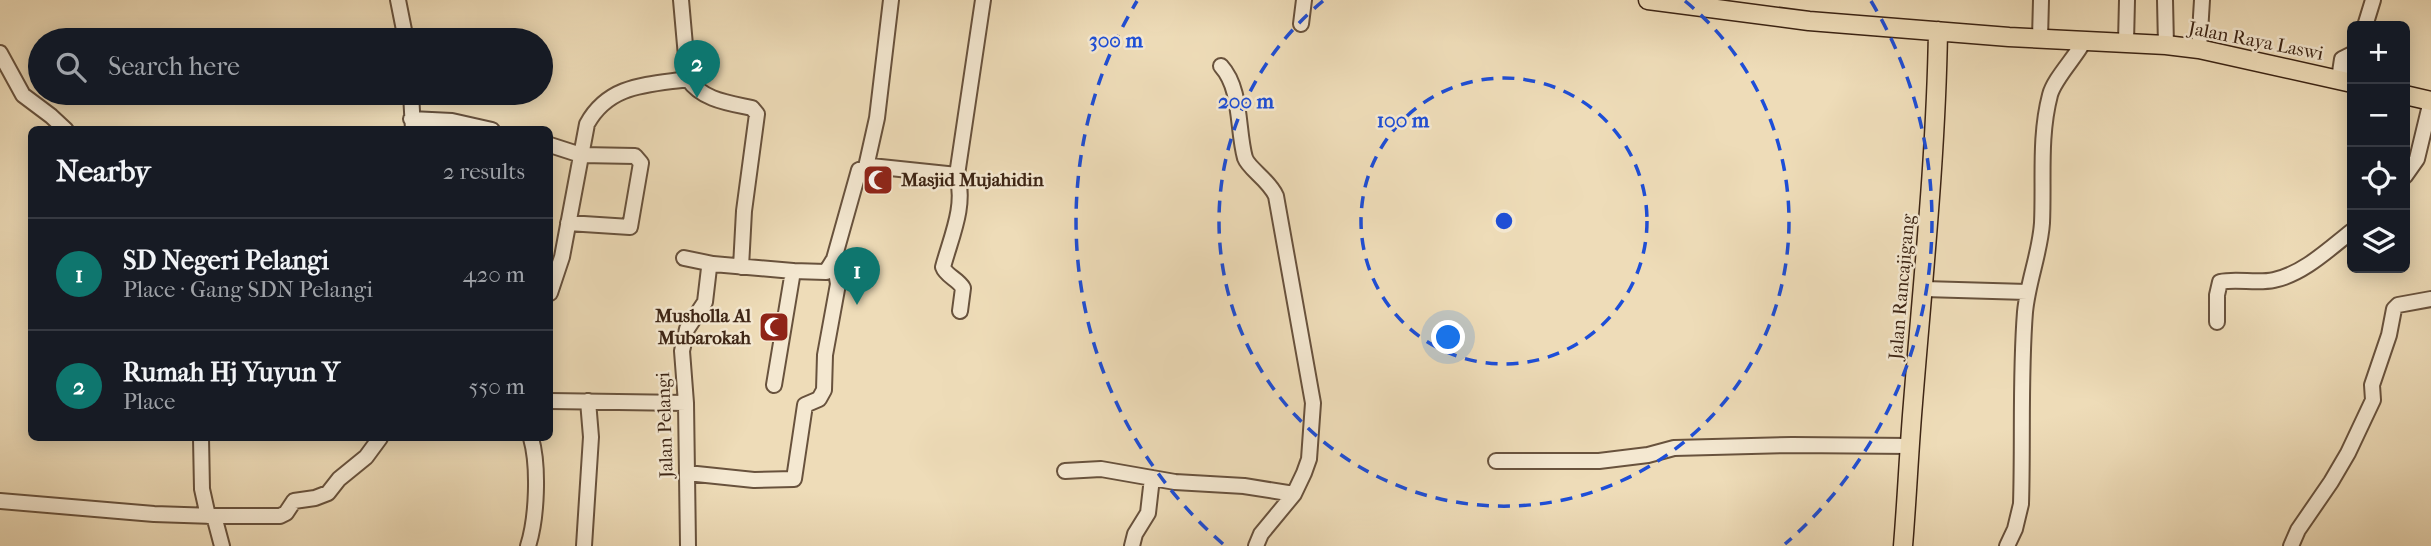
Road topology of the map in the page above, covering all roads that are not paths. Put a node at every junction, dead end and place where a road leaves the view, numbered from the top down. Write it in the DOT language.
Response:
graph roads {
  1 [pos="398,0"];
  2 [pos="681,0"];
  3 [pos="891,0"];
  4 [pos="983,0"];
  5 [pos="1304,0"];
  6 [pos="1648,0"];
  7 [pos="2041,0"];
  8 [pos="2127,0"];
  9 [pos="2165,0"];
  10 [pos="2202,0"];
  11 [pos="2373,0"];
  12 [pos="2367,21"];
  13 [pos="1301,24"];
  14 [pos="404,28"];
  15 [pos="1938,31"];
  16 [pos="2040,38"];
  17 [pos="2084,41"];
  18 [pos="2126,42"];
  19 [pos="2166,45"];
  20 [pos="2199,49"];
  21 [pos="0,53"];
  22 [pos="2347,56"];
  23 [pos="1221,66"];
  24 [pos="688,79"];
  25 [pos="2345,81"];
  26 [pos="2410,96"];
  27 [pos="28,99"];
  28 [pos="2431,101"];
  29 [pos="36,105"];
  30 [pos="411,105"];
  31 [pos="412,124"];
  32 [pos="61,126"];
  33 [pos="473,126"];
  34 [pos="553,146"];
  35 [pos="581,155"];
  36 [pos="866,167"];
  37 [pos="2410,169"];
  38 [pos="957,176"];
  39 [pos="568,223"];
  40 [pos="2347,236"];
  41 [pos="684,258"];
  42 [pos="834,259"];
  43 [pos="713,264"];
  44 [pos="741,267"];
  45 [pos="793,271"];
  46 [pos="553,285"];
  47 [pos="1924,289"];
  48 [pos="2016,291"];
  49 [pos="2431,299"];
  50 [pos="960,311"];
  51 [pos="2217,322"];
  52 [pos="774,386"];
  53 [pos="553,401"];
  54 [pos="588,401"];
  55 [pos="687,403"];
  56 [pos="201,441"];
  57 [pos="378,441"];
  58 [pos="532,441"];
  59 [pos="1911,446"];
  60 [pos="1496,461"];
  61 [pos="1065,471"];
  62 [pos="687,473"];
  63 [pos="1152,478"];
  64 [pos="1294,494"];
  65 [pos="0,501"];
  66 [pos="211,516"];
  67 [pos="222,546"];
  68 [pos="528,546"];
  69 [pos="584,546"];
  70 [pos="688,546"];
  71 [pos="1132,546"];
  72 [pos="1256,546"];
  73 [pos="1903,546"];
  74 [pos="2007,546"];
  75 [pos="2291,546"];
  1 -- 14 [label="street"];
  2 -- 24 [label="street"];
  3 -- 36 [label="street"];
  4 -- 38 [label="street"];
  5 -- 13 [label="street"];
  6 -- 15 [label="main road, Jalan Raya Laswi"];
  7 -- 16 [label="street"];
  8 -- 18 [label="street"];
  9 -- 19 [label="street"];
  10 -- 20 [label="street"];
  11 -- 12 [label="street"];
  15 -- 16 [label="main road, Jalan Raya Laswi"];
  15 -- 47 [label="main road, Jalan Rancajigang"];
  16 -- 17 [label="main road, Jalan Raya Laswi"];
  17 -- 18 [label="main road, Jalan Raya Laswi"];
  17 -- 48 [label="street"];
  18 -- 19 [label="main road, Jalan Raya Laswi"];
  19 -- 20 [label="main road, Jalan Raya Laswi"];
  20 -- 25 [label="main road, Jalan Raya Laswi"];
  21 -- 27 [label="street"];
  22 -- 25 [label="street"];
  23 -- 64 [label="street"];
  24 -- 35 [label="street"];
  24 -- 44 [label="street"];
  26 -- 28 [label="main road"];
  28 -- 37 [label="street"];
  29 -- 32 [label="street"];
  30 -- 31 [label="street"];
  31 -- 33 [label="street"];
  34 -- 35 [label="street"];
  35 -- 39 [label="street"];
  35 -- 39 [label="street"];
  36 -- 38 [label="street"];
  36 -- 42 [label="street"];
  38 -- 50 [label="street"];
  39 -- 46 [label="street"];
  40 -- 51 [label="street"];
  41 -- 43 [label="street"];
  42 -- 45 [label="street"];
  42 -- 62 [label="street"];
  43 -- 44 [label="street"];
  43 -- 55 [label="street, Jalan Pelangi"];
  44 -- 45 [label="street"];
  45 -- 52 [label="street"];
  47 -- 48 [label="street"];
  47 -- 59 [label="main road, Jalan Rancajigang"];
  48 -- 74 [label="street"];
  49 -- 75 [label="street"];
  53 -- 54 [label="street"];
  54 -- 55 [label="street"];
  54 -- 69 [label="street"];
  55 -- 62 [label="street, Jalan Pelangi"];
  56 -- 66 [label="street"];
  57 -- 66 [label="street"];
  58 -- 68 [label="street"];
  59 -- 60 [label="street"];
  59 -- 73 [label="main road, Jalan Rancajigang"];
  61 -- 63 [label="street"];
  62 -- 70 [label="street, Jalan Pelangi"];
  63 -- 64 [label="street"];
  63 -- 71 [label="street"];
  64 -- 72 [label="street"];
  65 -- 66 [label="street"];
  66 -- 67 [label="street"];
}
